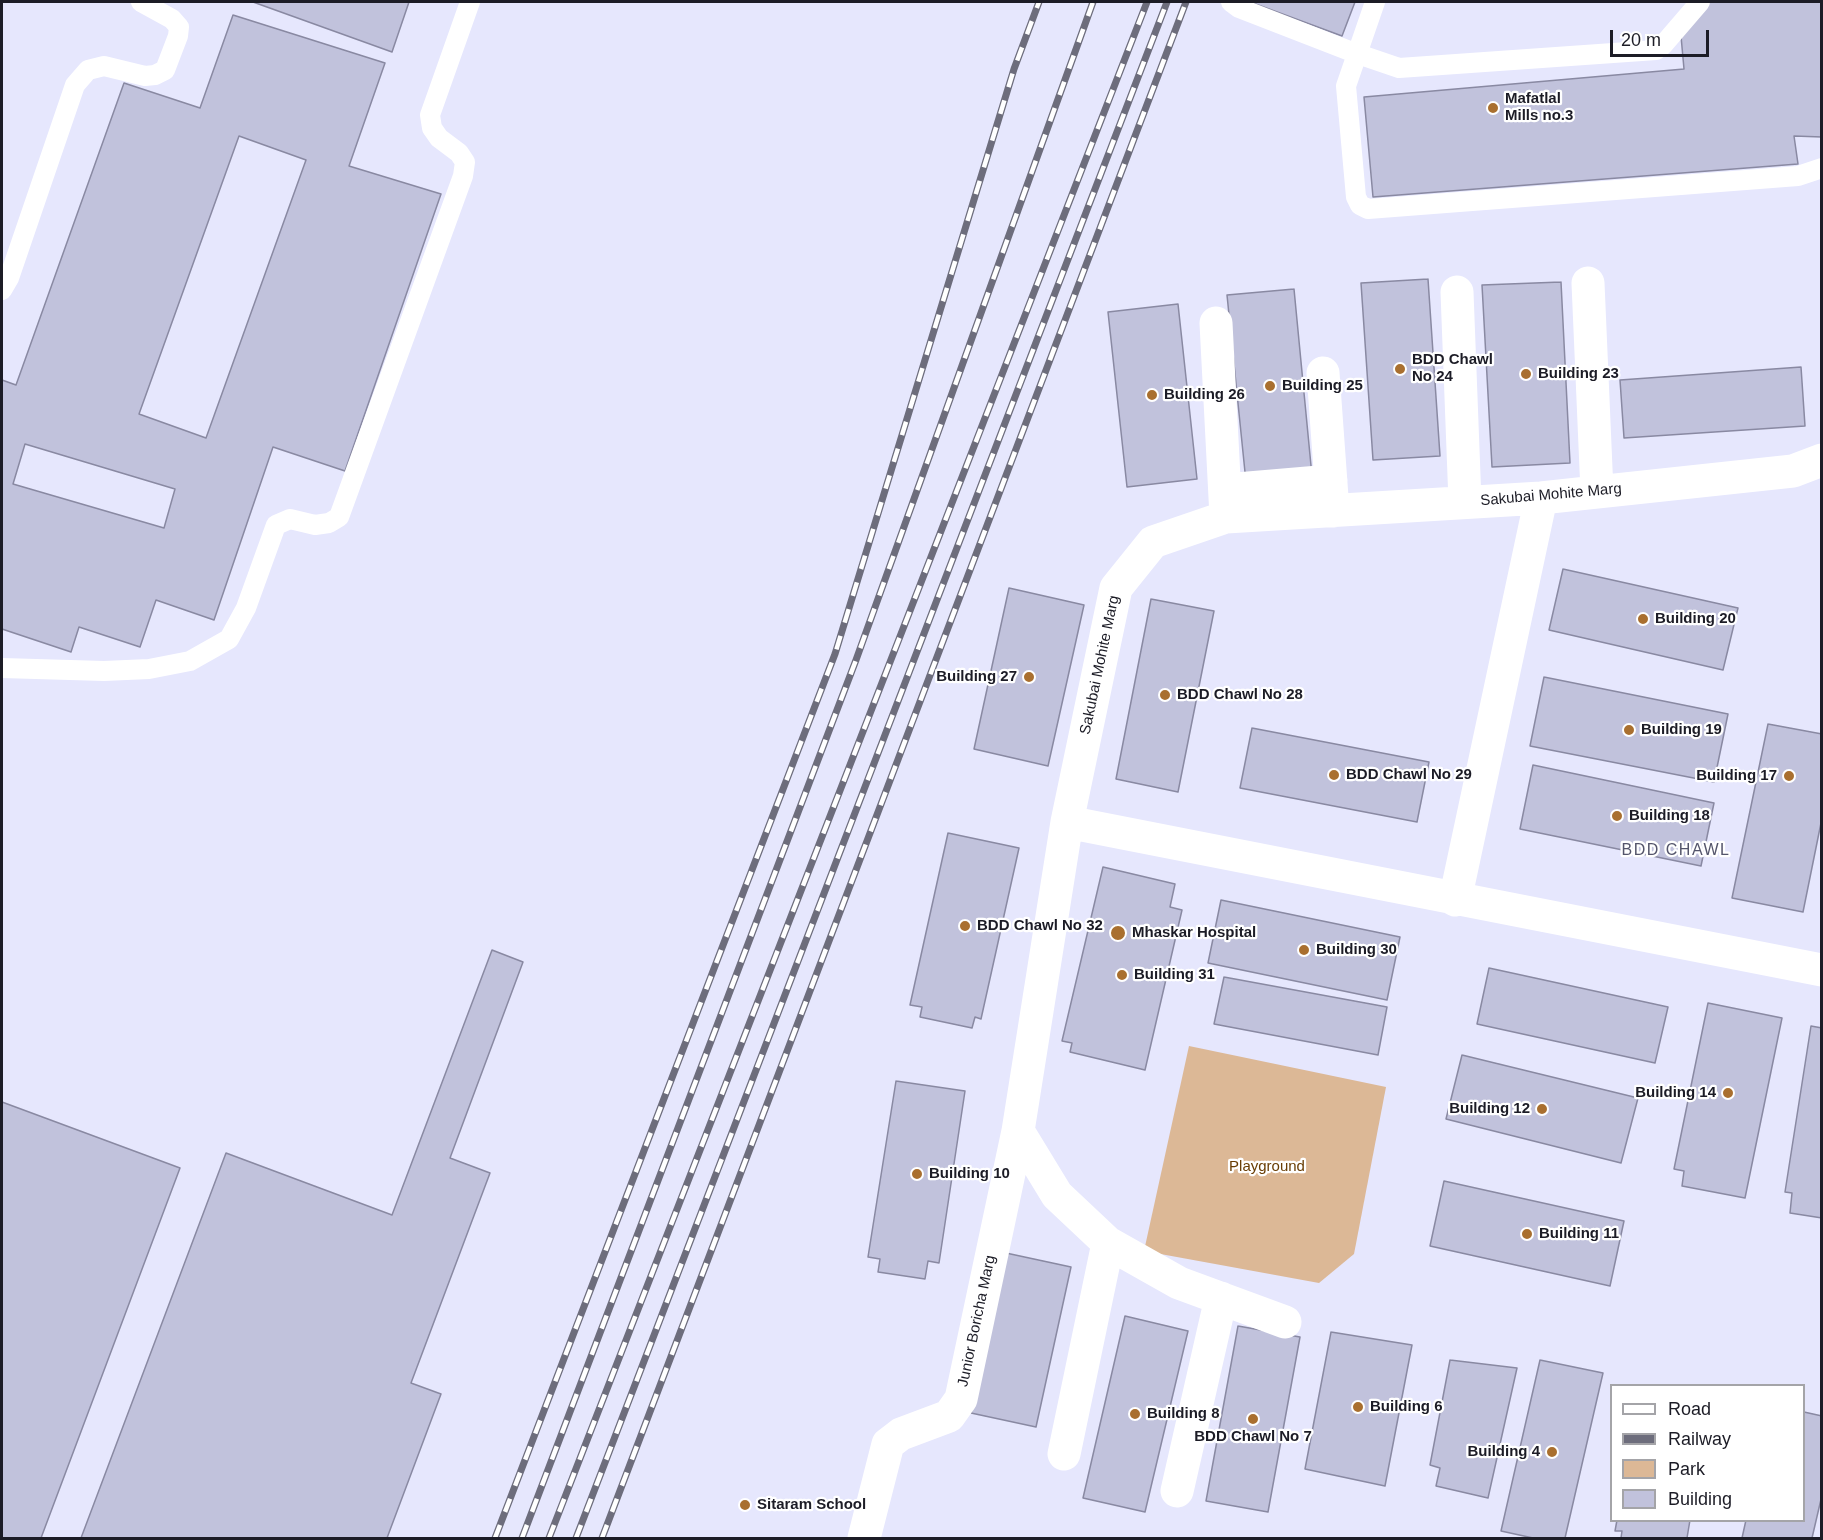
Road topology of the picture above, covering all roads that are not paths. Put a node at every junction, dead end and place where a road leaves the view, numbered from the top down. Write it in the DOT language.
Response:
graph roads {
  1 [pos="141,2"];
  2 [pos="470,2"];
  3 [pos="1231,2"];
  4 [pos="1375,2"];
  5 [pos="1700,2"];
  6 [pos="1355,53"];
  7 [pos="1821,168"];
  8 [pos="1588,283"];
  9 [pos="2,290"];
  10 [pos="1457,292"];
  11 [pos="1216,323"];
  12 [pos="1323,373"];
  13 [pos="1821,460"];
  14 [pos="1597,492"];
  15 [pos="1332,496"];
  16 [pos="1541,498"];
  17 [pos="1465,502"];
  18 [pos="1226,504"];
  19 [pos="2,668"];
  20 [pos="1067,822"];
  21 [pos="1455,900"];
  22 [pos="1821,970"];
  23 [pos="1018,1131"];
  24 [pos="1108,1243"];
  25 [pos="1221,1298"];
  26 [pos="1285,1322"];
  27 [pos="1064,1454"];
  28 [pos="1177,1491"];
  29 [pos="864,1539"];
  1 -- 9 [label="lane"];
  2 -- 19 [label="lane"];
  3 -- 6 [label="lane"];
  4 -- 6 [label="lane"];
  5 -- 6 [label="lane"];
  6 -- 7 [label="lane"];
  8 -- 14 [label="street"];
  10 -- 17 [label="street"];
  11 -- 18 [label="street"];
  12 -- 15 [label="street"];
  13 -- 14 [label="street, Sakubai Mohite Marg"];
  14 -- 16 [label="street, Sakubai Mohite Marg"];
  15 -- 17 [label="street, Sakubai Mohite Marg"];
  15 -- 18 [label="street, Sakubai Mohite Marg"];
  16 -- 17 [label="street, Sakubai Mohite Marg"];
  16 -- 21 [label="street"];
  18 -- 20 [label="street, Sakubai Mohite Marg"];
  20 -- 21 [label="street"];
  20 -- 23 [label="street, Sakubai Mohite Marg"];
  21 -- 22 [label="street"];
  23 -- 24 [label="street"];
  23 -- 29 [label="street, Junior Boricha Marg"];
  24 -- 25 [label="street"];
  24 -- 27 [label="street"];
  25 -- 26 [label="street"];
  25 -- 28 [label="street"];
}
